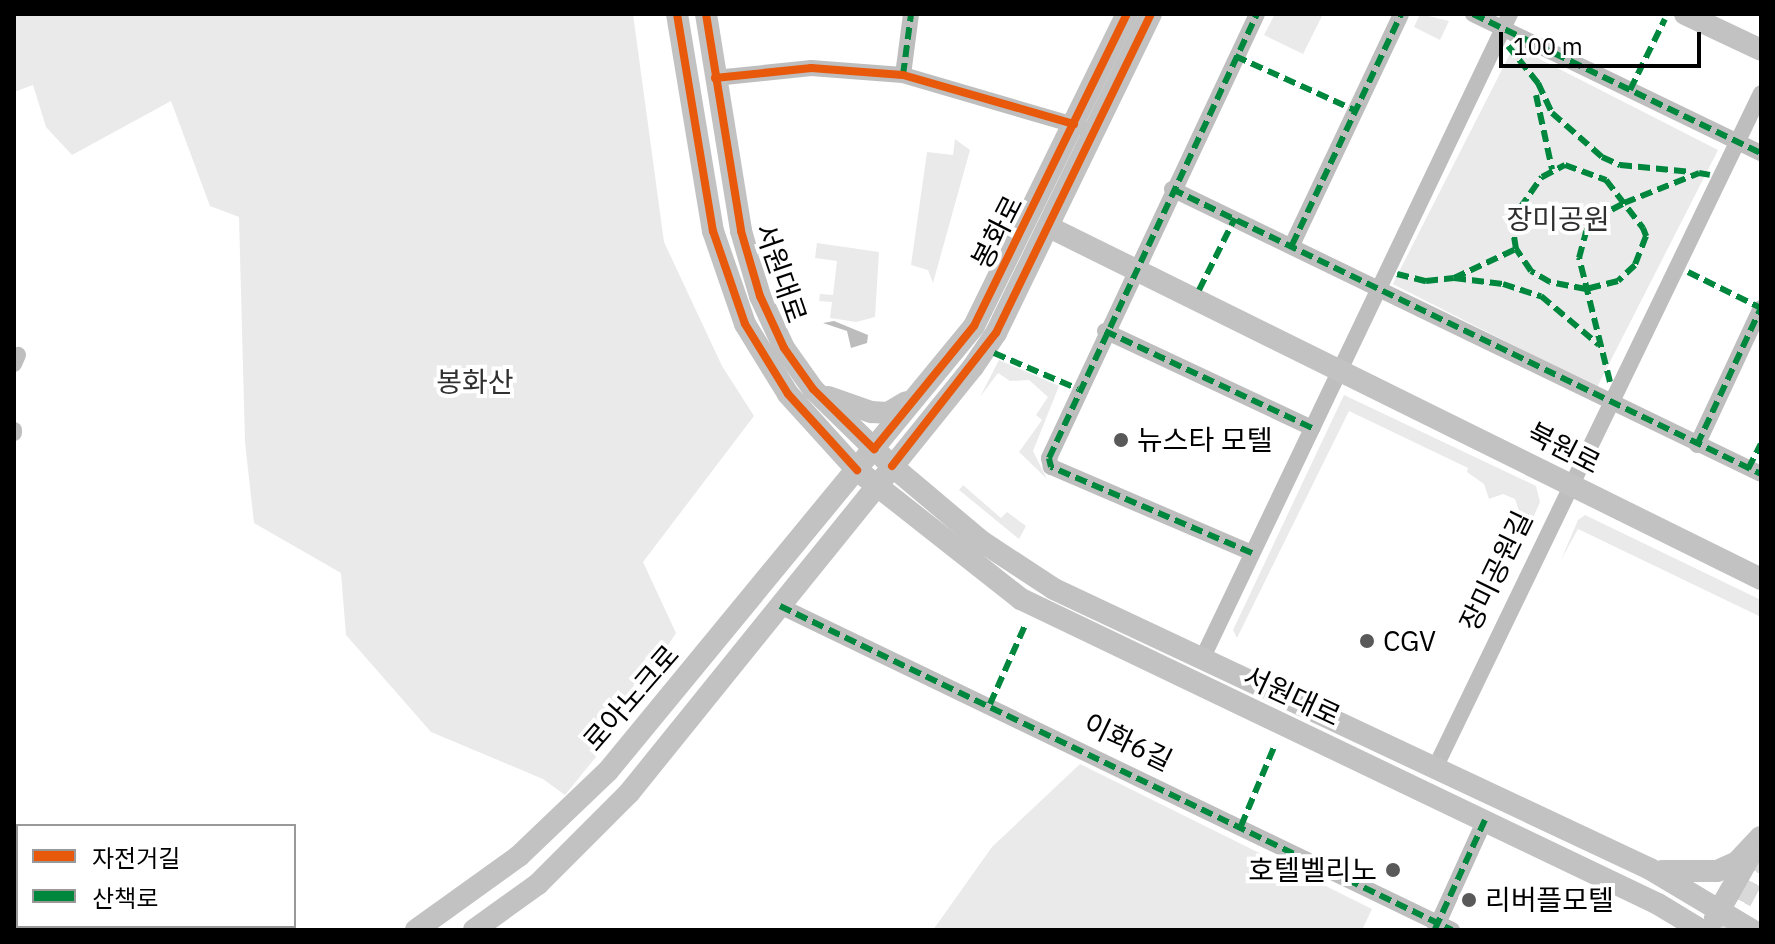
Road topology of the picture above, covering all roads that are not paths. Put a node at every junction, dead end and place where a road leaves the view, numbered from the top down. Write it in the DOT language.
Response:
graph roads {
  1 [pos="677,14"];
  2 [pos="706,14"];
  3 [pos="911,14"];
  4 [pos="1127,14"];
  5 [pos="1151,14"];
  6 [pos="1257,14"];
  7 [pos="1401,14"];
  8 [pos="1473,14"];
  9 [pos="1685,14"];
  10 [pos="1506,21"];
  11 [pos="1761,50"];
  12 [pos="903,75"];
  13 [pos="715,78"];
  14 [pos="1761,93"];
  15 [pos="1084,128"];
  16 [pos="1737,142"];
  17 [pos="1761,153"];
  18 [pos="1172,189"];
  19 [pos="1049,227"];
  20 [pos="1292,245"];
  21 [pos="1134,269"];
  22 [pos="1379,287"];
  23 [pos="1761,308"];
  24 [pos="1105,331"];
  25 [pos="1340,369"];
  26 [pos="927,382"];
  27 [pos="813,389"];
  28 [pos="1611,403"];
  29 [pos="1312,428"];
  30 [pos="1697,445"];
  31 [pos="874,449"];
  32 [pos="892,466"];
  33 [pos="857,470"];
  34 [pos="1761,474"];
  35 [pos="876,485"];
  36 [pos="1571,485"];
  37 [pos="1252,553"];
  38 [pos="1761,579"];
  39 [pos="780,606"];
  40 [pos="1203,657"];
  41 [pos="647,727"];
  42 [pos="670,742"];
  43 [pos="1436,766"];
  44 [pos="1423,791"];
  45 [pos="1485,820"];
  46 [pos="1761,837"];
  47 [pos="1650,869"];
  48 [pos="1658,904"];
  49 [pos="1721,908"];
  50 [pos="1441,928"];
  51 [pos="416,930"];
  52 [pos="474,930"];
  53 [pos="1667,930"];
  54 [pos="1701,930"];
  55 [pos="1709,930"];
  56 [pos="1752,930"];
  1 -- 33 [label="street, 서원대로"];
  2 -- 13 [label="street, 서원대로"];
  3 -- 12 [label="street"];
  4 -- 15 [label="street, 봉화로"];
  5 -- 15 [label="street, 봉화로"];
  6 -- 18 [label="street"];
  7 -- 20 [label="street"];
  8 -- 10 [label="street"];
  9 -- 11 [label="street"];
  10 -- 16 [label="street"];
  10 -- 22 [label="street"];
  12 -- 13 [label="street"];
  12 -- 15 [label="street"];
  13 -- 27 [label="street, 서원대로"];
  14 -- 16 [label="street, 장미공원길"];
  15 -- 19 [label="street, 봉화로"];
  15 -- 26 [label="street, 봉화로"];
  16 -- 17 [label="street"];
  16 -- 28 [label="street, 장미공원길"];
  18 -- 20 [label="street"];
  18 -- 21 [label="street"];
  19 -- 21 [label="street"];
  19 -- 32 [label="street, 봉화로"];
  20 -- 22 [label="street"];
  21 -- 24 [label="street"];
  21 -- 25 [label="street"];
  22 -- 25 [label="street"];
  22 -- 28 [label="street"];
  23 -- 30 [label="street"];
  24 -- 29 [label="street"];
  24 -- 37 [label="street"];
  25 -- 29 [label="street"];
  25 -- 36 [label="street, 북원로"];
  26 -- 27 [label="street"];
  26 -- 31 [label="street, 봉화로"];
  27 -- 31 [label="street, 서원대로"];
  28 -- 30 [label="street"];
  28 -- 36 [label="street, 장미공원길"];
  29 -- 37 [label="street"];
  30 -- 34 [label="street"];
  31 -- 32 [label="street, 서원대로"];
  31 -- 33 [label="street, 로아노크로"];
  32 -- 35 [label="street, 봉화로"];
  32 -- 40 [label="street, 서원대로"];
  33 -- 35 [label="street, 서원대로"];
  33 -- 41 [label="street, 로아노크로"];
  35 -- 39 [label="street, 로아노크로"];
  35 -- 44 [label="street, 서원대로"];
  36 -- 38 [label="street, 북원로"];
  36 -- 43 [label="street, 장미공원길"];
  37 -- 40 [label="street"];
  39 -- 42 [label="street, 로아노크로"];
  39 -- 50 [label="street, 이화6길"];
  40 -- 43 [label="street, 서원대로"];
  41 -- 42 [label="street"];
  41 -- 51 [label="street, 로아노크로"];
  42 -- 52 [label="street, 로아노크로"];
  43 -- 44 [label="street"];
  43 -- 47 [label="street, 서원대로"];
  44 -- 45 [label="street, 서원대로"];
  45 -- 48 [label="street, 서원대로"];
  45 -- 50 [label="street"];
  46 -- 47 [label="street"];
  46 -- 49 [label="street"];
  47 -- 49 [label="street, 서원대로"];
  48 -- 53 [label="street"];
  48 -- 54 [label="street, 서원대로"];
  49 -- 55 [label="street"];
  49 -- 56 [label="street, 서원대로"];
}
